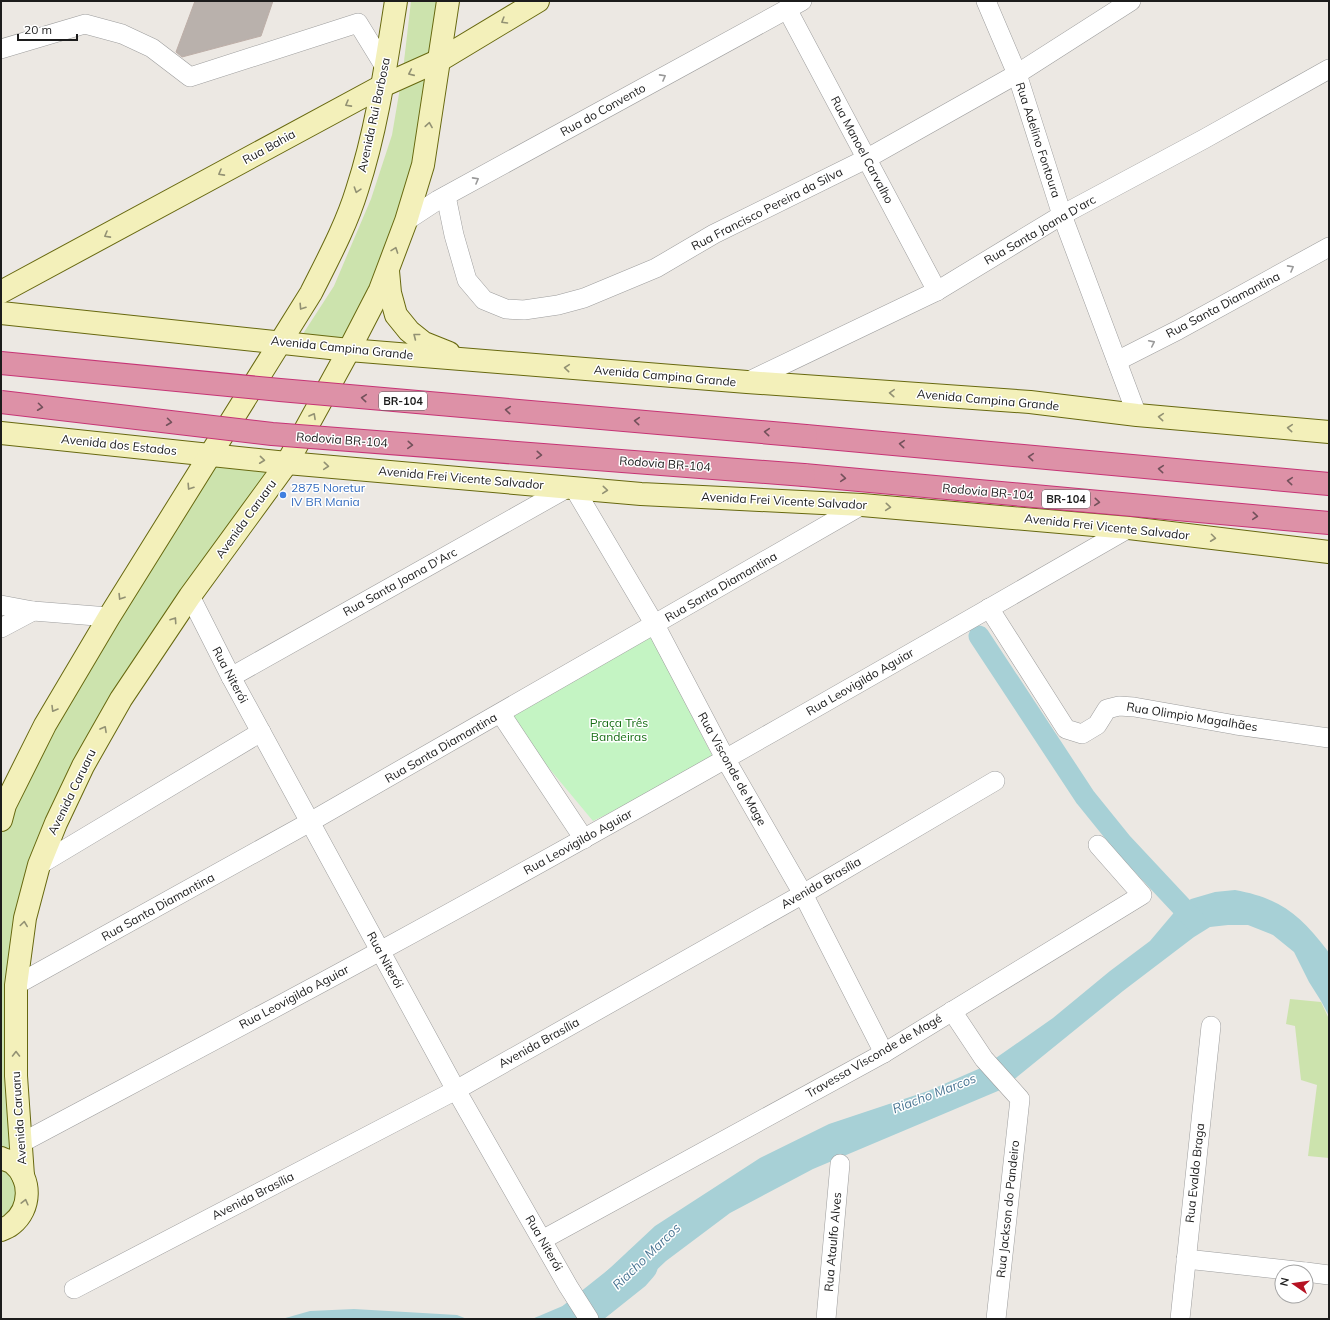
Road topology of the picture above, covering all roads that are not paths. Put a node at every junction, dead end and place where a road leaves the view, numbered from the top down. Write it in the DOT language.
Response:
graph roads {
  1 [pos="396,1"];
  2 [pos="448,1"];
  3 [pos="538,1"];
  4 [pos="986,1"];
  5 [pos="1131,1"];
  6 [pos="794,5"];
  7 [pos="1,49"];
  8 [pos="440,60"];
  9 [pos="1329,68"];
  10 [pos="1017,74"];
  11 [pos="384,76"];
  12 [pos="866,159"];
  13 [pos="446,196"];
  14 [pos="1062,215"];
  15 [pos="406,221"];
  16 [pos="1329,248"];
  17 [pos="388,271"];
  18 [pos="937,291"];
  19 [pos="1,292"];
  20 [pos="1,313"];
  21 [pos="279,342"];
  22 [pos="349,350"];
  23 [pos="463,359"];
  24 [pos="1117,361"];
  25 [pos="1,364"];
  26 [pos="746,382"];
  27 [pos="1,402"];
  28 [pos="1137,415"];
  29 [pos="1329,432"];
  30 [pos="1,433"];
  31 [pos="211,454"];
  32 [pos="238,457"];
  33 [pos="287,463"];
  34 [pos="1329,484"];
  35 [pos="572,487"];
  36 [pos="862,505"];
  37 [pos="1329,523"];
  38 [pos="1129,528"];
  39 [pos="1329,552"];
  40 [pos="190,596"];
  41 [pos="1,605"];
  42 [pos="989,608"];
  43 [pos="33,611"];
  44 [pos="109,617"];
  45 [pos="656,625"];
  46 [pos="1,628"];
  47 [pos="231,677"];
  48 [pos="501,714"];
  49 [pos="261,732"];
  50 [pos="1329,738"];
  51 [pos="726,760"];
  52 [pos="995,780"];
  53 [pos="2,811"];
  54 [pos="310,822"];
  55 [pos="584,839"];
  56 [pos="1098,845"];
  57 [pos="39,865"];
  58 [pos="803,894"];
  59 [pos="380,951"];
  60 [pos="16,985"];
  61 [pos="952,1011"];
  62 [pos="1211,1026"];
  63 [pos="884,1053"];
  64 [pos="456,1090"];
  65 [pos="21,1143"];
  66 [pos="1,1158"];
  67 [pos="840,1164"];
  68 [pos="24,1176"];
  69 [pos="1,1230"];
  70 [pos="542,1240"];
  71 [pos="1186,1260"];
  72 [pos="1274,1269"];
  73 [pos="1314,1273"];
  74 [pos="1329,1275"];
  75 [pos="74,1289"];
  76 [pos="589,1319"];
  77 [pos="826,1319"];
  78 [pos="996,1319"];
  79 [pos="1180,1319"];
  1 -- 11 [label="main road, Avenida Rui Barbosa"];
  2 -- 8 [label="main road"];
  3 -- 8 [label="main road, Rua Bahia, one-way"];
  4 -- 10 [label="street, Rua Adelino Fontoura"];
  5 -- 10 [label="street, Rua Francisco Pereira da Silva"];
  6 -- 12 [label="street, Rua Manoel Carvalho"];
  13 -- 6 [label="street, Rua do Convento, one-way"];
  7 -- 11 [label="street"];
  8 -- 11 [label="main road, Rua Bahia, one-way"];
  15 -- 8 [label="main road, one-way"];
  9 -- 14 [label="street, Rua Santa Joana D'arc"];
  10 -- 12 [label="street, Rua Francisco Pereira da Silva"];
  10 -- 14 [label="street, Rua Adelino Fontoura"];
  11 -- 19 [label="main road, Rua Bahia, one-way"];
  11 -- 21 [label="main road, Avenida Rui Barbosa, one-way"];
  12 -- 13 [label="street, Rua Francisco Pereira da Silva"];
  12 -- 18 [label="street, Rua Manoel Carvalho"];
  13 -- 15 [label="street, Rua do Convento"];
  14 -- 18 [label="street, Rua Santa Joana D'arc"];
  14 -- 24 [label="street, Rua Adelino Fontoura"];
  17 -- 15 [label="main road, one-way"];
  24 -- 16 [label="street, Rua Santa Diamantina, one-way"];
  17 -- 22 [label="main road"];
  23 -- 17 [label="main road, one-way"];
  18 -- 26 [label="street, Rua Santa Joana D'arc"];
  20 -- 21 [label="main road, Avenida Campina Grande"];
  21 -- 22 [label="main road, Avenida Campina Grande"];
  21 -- 31 [label="main road, Avenida Rui Barbosa"];
  22 -- 23 [label="main road, Avenida Campina Grande"];
  33 -- 22 [label="main road, one-way"];
  26 -- 23 [label="main road, Avenida Campina Grande, one-way"];
  24 -- 28 [label="street, Rua Adelino Fontoura"];
  34 -- 25 [label="highway, BR-104, one-way, bridge"];
  28 -- 26 [label="main road, Avenida Campina Grande, one-way"];
  27 -- 37 [label="highway, Rodovia BR-104 / BR-104, one-way, bridge"];
  29 -- 28 [label="main road, Avenida Campina Grande, one-way"];
  30 -- 31 [label="main road, Avenida dos Estados"];
  31 -- 32 [label="main road, Avenida dos Estados"];
  31 -- 44 [label="main road, one-way"];
  32 -- 33 [label="main road, Avenida Frei Vicente Salvador, one-way"];
  33 -- 35 [label="main road, Avenida Frei Vicente Salvador, one-way"];
  33 -- 40 [label="main road, Avenida Caruaru"];
  35 -- 36 [label="main road, Avenida Frei Vicente Salvador, one-way"];
  35 -- 45 [label="street, Rua Visconde de Mage"];
  35 -- 47 [label="street, Rua Santa Joana D'Arc"];
  36 -- 38 [label="main road, Avenida Frei Vicente Salvador, one-way"];
  36 -- 45 [label="street, Rua Santa Diamantina"];
  38 -- 39 [label="main road, Avenida Frei Vicente Salvador, one-way"];
  38 -- 42 [label="street, Rua Leovigildo Aguiar"];
  40 -- 47 [label="street, Rua Niterói"];
  57 -- 40 [label="main road, Avenida Caruaru, one-way"];
  41 -- 43 [label="street"];
  42 -- 50 [label="street, Rua Olimpio Magalhães"];
  42 -- 51 [label="street, Rua Leovigildo Aguiar"];
  43 -- 44 [label="street"];
  43 -- 46 [label="street"];
  44 -- 53 [label="main road, one-way"];
  45 -- 48 [label="street, Rua Santa Diamantina"];
  45 -- 51 [label="street, Rua Visconde de Mage"];
  47 -- 49 [label="street, Rua Niterói"];
  48 -- 54 [label="street, Rua Santa Diamantina"];
  48 -- 55 [label="street"];
  49 -- 54 [label="street, Rua Niterói"];
  49 -- 57 [label="street"];
  51 -- 55 [label="street, Rua Leovigildo Aguiar"];
  51 -- 58 [label="street, Rua Visconde de Mage"];
  52 -- 58 [label="street, Avenida Brasília"];
  54 -- 59 [label="street, Rua Niterói"];
  54 -- 60 [label="street, Rua Santa Diamantina"];
  55 -- 59 [label="street, Rua Leovigildo Aguiar"];
  56 -- 61 [label="street, Travessa Visconde de Magé"];
  60 -- 57 [label="main road, Avenida Caruaru, one-way"];
  58 -- 63 [label="street, Rua Visconde de Mage"];
  58 -- 64 [label="street, Avenida Brasília"];
  59 -- 64 [label="street, Rua Niterói"];
  59 -- 65 [label="street, Rua Leovigildo Aguiar"];
  65 -- 60 [label="main road, Avenida Caruaru, one-way"];
  61 -- 63 [label="street, Travessa Visconde de Magé"];
  61 -- 78 [label="street, Rua Jackson do Pandeiro"];
  62 -- 71 [label="street, Rua Evaldo Braga"];
  63 -- 70 [label="street, Travessa Visconde de Magé"];
  64 -- 70 [label="street, Rua Niterói"];
  64 -- 75 [label="street, Avenida Brasília"];
  65 -- 68 [label="main road, Avenida Caruaru"];
  66 -- 68 [label="main road, Avenida Caruaru"];
  67 -- 77 [label="street, Rua Ataulfo Alves"];
  69 -- 68 [label="main road, Avenida Caruaru, one-way"];
  70 -- 76 [label="street, Rua Niterói"];
  71 -- 72 [label="street"];
  71 -- 79 [label="street, Rua Evaldo Braga"];
  73 -- 74 [label="street"];
}
